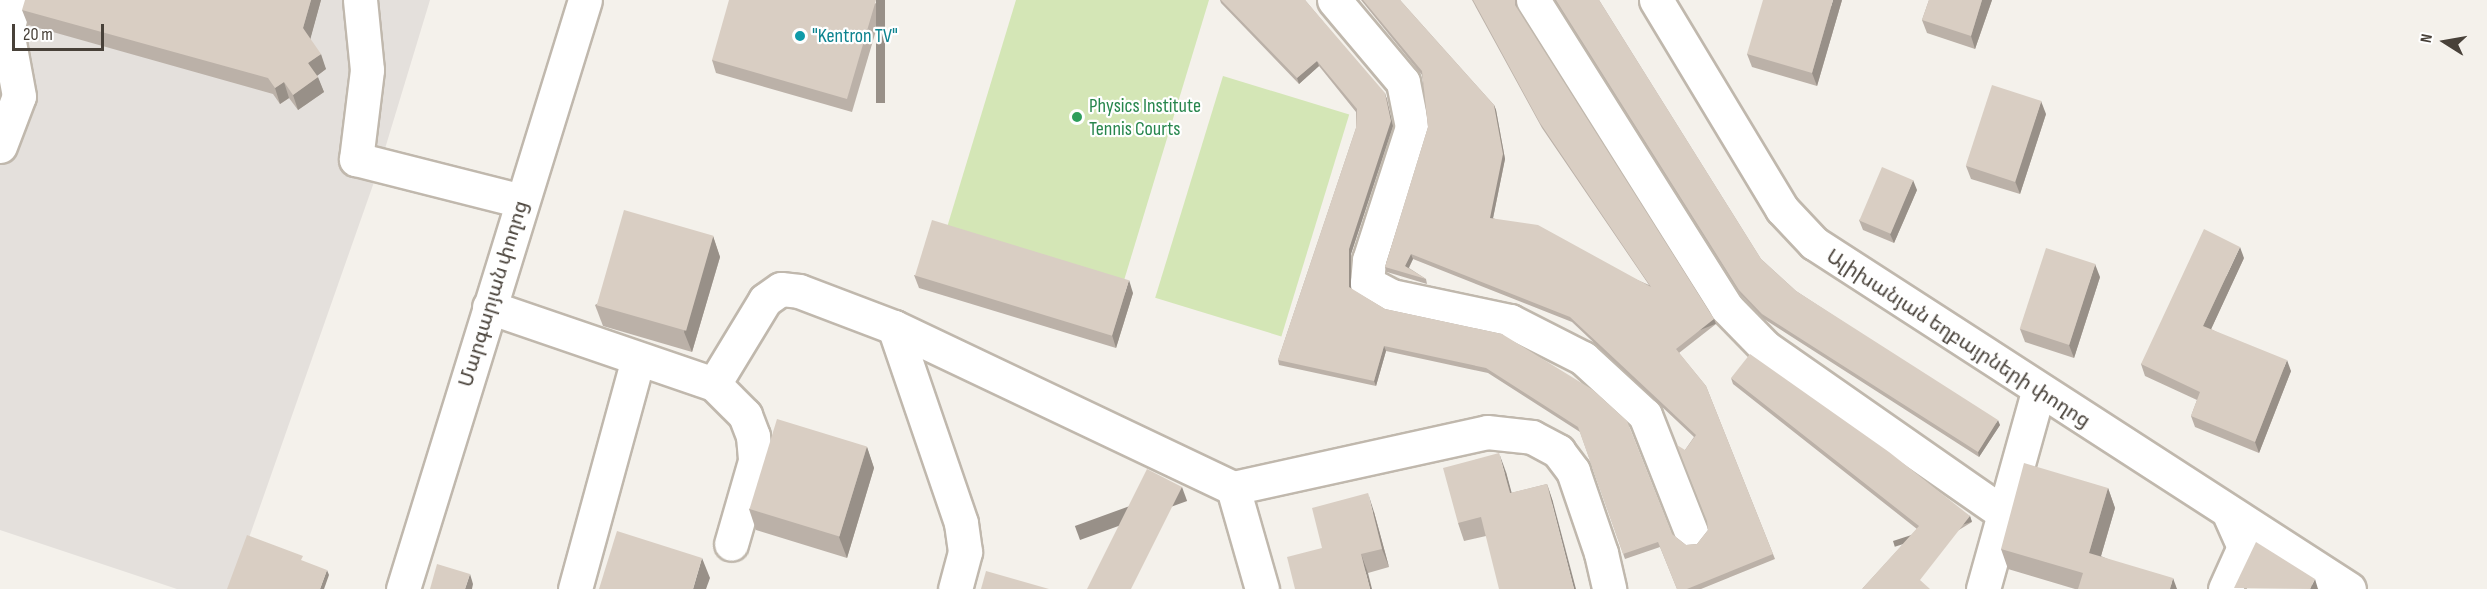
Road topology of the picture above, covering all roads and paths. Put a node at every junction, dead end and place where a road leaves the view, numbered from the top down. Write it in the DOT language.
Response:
graph roads {
  1 [pos="15,0"];
  2 [pos="360,0"];
  3 [pos="585,0"];
  4 [pos="1334,0"];
  5 [pos="1533,0"];
  6 [pos="1656,0"];
  7 [pos="0,146"];
  8 [pos="522,201"];
  9 [pos="489,307"];
  10 [pos="894,327"];
  11 [pos="638,359"];
  12 [pos="714,384"];
  13 [pos="2038,392"];
  14 [pos="1233,488"];
  15 [pos="2004,514"];
  16 [pos="2230,516"];
  17 [pos="1691,532"];
  18 [pos="731,544"];
  19 [pos="403,589"];
  20 [pos="575,589"];
  21 [pos="955,589"];
  22 [pos="1262,589"];
  23 [pos="1609,589"];
  24 [pos="1983,589"];
  25 [pos="2225,589"];
  26 [pos="2349,589"];
  1 -- 7 [label="street"];
  2 -- 8 [label="street"];
  3 -- 8 [label="street, Մարգարյան փողոց"];
  4 -- 17 [label="street"];
  5 -- 15 [label="street"];
  6 -- 13 [label="street, Ալիխանյան եղբայրների փողոց"];
  8 -- 9 [label="street, Մարգարյան փողոց"];
  9 -- 11 [label="street"];
  9 -- 19 [label="street, Մարգարյան փողոց"];
  10 -- 12 [label="street"];
  10 -- 14 [label="street"];
  10 -- 21 [label="street"];
  11 -- 12 [label="street"];
  11 -- 20 [label="street"];
  12 -- 18 [label="street"];
  13 -- 15 [label="street"];
  13 -- 16 [label="street, Ալիխանյան եղբայրների փողոց"];
  14 -- 22 [label="street"];
  14 -- 23 [label="street"];
  15 -- 24 [label="street"];
  16 -- 25 [label="street"];
  16 -- 26 [label="street, Ալիխանյան եղբայրների փողոց"];
}
